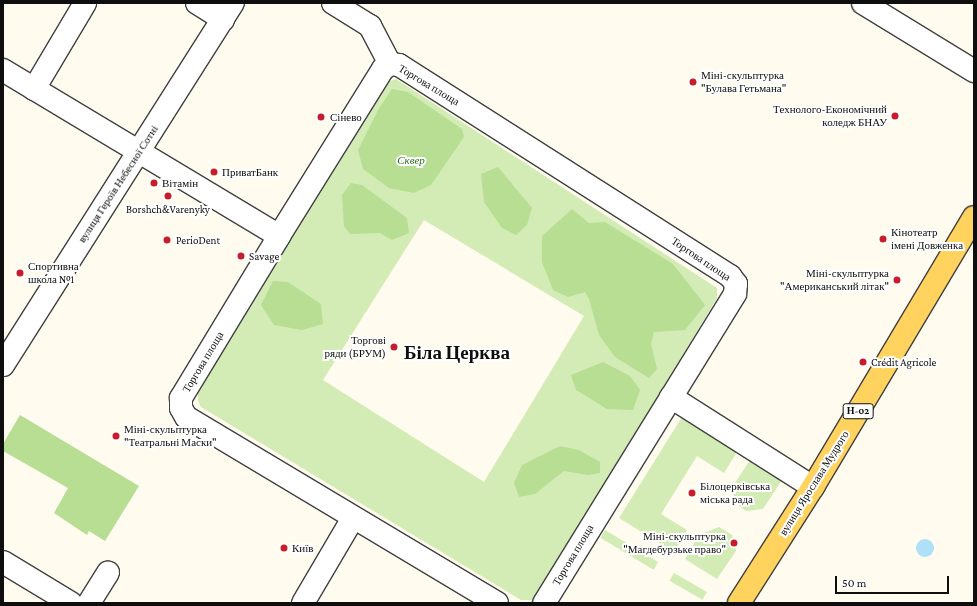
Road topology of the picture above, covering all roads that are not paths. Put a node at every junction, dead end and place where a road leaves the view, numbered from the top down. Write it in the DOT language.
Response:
graph roads {
  1 [pos="85,3"];
  2 [pos="197,3"];
  3 [pos="333,3"];
  4 [pos="863,3"];
  5 [pos="228,11"];
  6 [pos="390,64"];
  7 [pos="3,70"];
  8 [pos="974,71"];
  9 [pos="34,89"];
  10 [pos="138,152"];
  11 [pos="974,217"];
  12 [pos="279,236"];
  13 [pos="9,342"];
  14 [pos="3,366"];
  15 [pos="671,397"];
  16 [pos="813,487"];
  17 [pos="354,518"];
  18 [pos="3,562"];
  19 [pos="108,573"];
  20 [pos="71,603"];
  21 [pos="89,603"];
  22 [pos="303,603"];
  23 [pos="497,603"];
  24 [pos="544,603"];
  25 [pos="739,603"];
  1 -- 9 [label="street"];
  2 -- 5 [label="street"];
  3 -- 6 [label="street, Торгова площа"];
  4 -- 8 [label="street"];
  5 -- 10 [label="street, вулиця Героїв Небесної Сотні"];
  6 -- 12 [label="street, Торгова площа"];
  6 -- 15 [label="street, Торгова площа"];
  7 -- 9 [label="street"];
  9 -- 10 [label="street"];
  10 -- 12 [label="street"];
  10 -- 13 [label="street, вулиця Героїв Небесної Сотні"];
  11 -- 16 [label="main road, вулиця Ярослава Мудрого / Н-02"];
  12 -- 17 [label="street, Торгова площа"];
  13 -- 14 [label="street, вулиця Героїв Небесної Сотні"];
  15 -- 16 [label="street"];
  15 -- 24 [label="street, Торгова площа"];
  16 -- 25 [label="main road, вулиця Ярослава Мудрого / Н-02"];
  17 -- 22 [label="street"];
  17 -- 23 [label="street, Торгова площа"];
  18 -- 20 [label="street"];
  19 -- 21 [label="street"];
}
